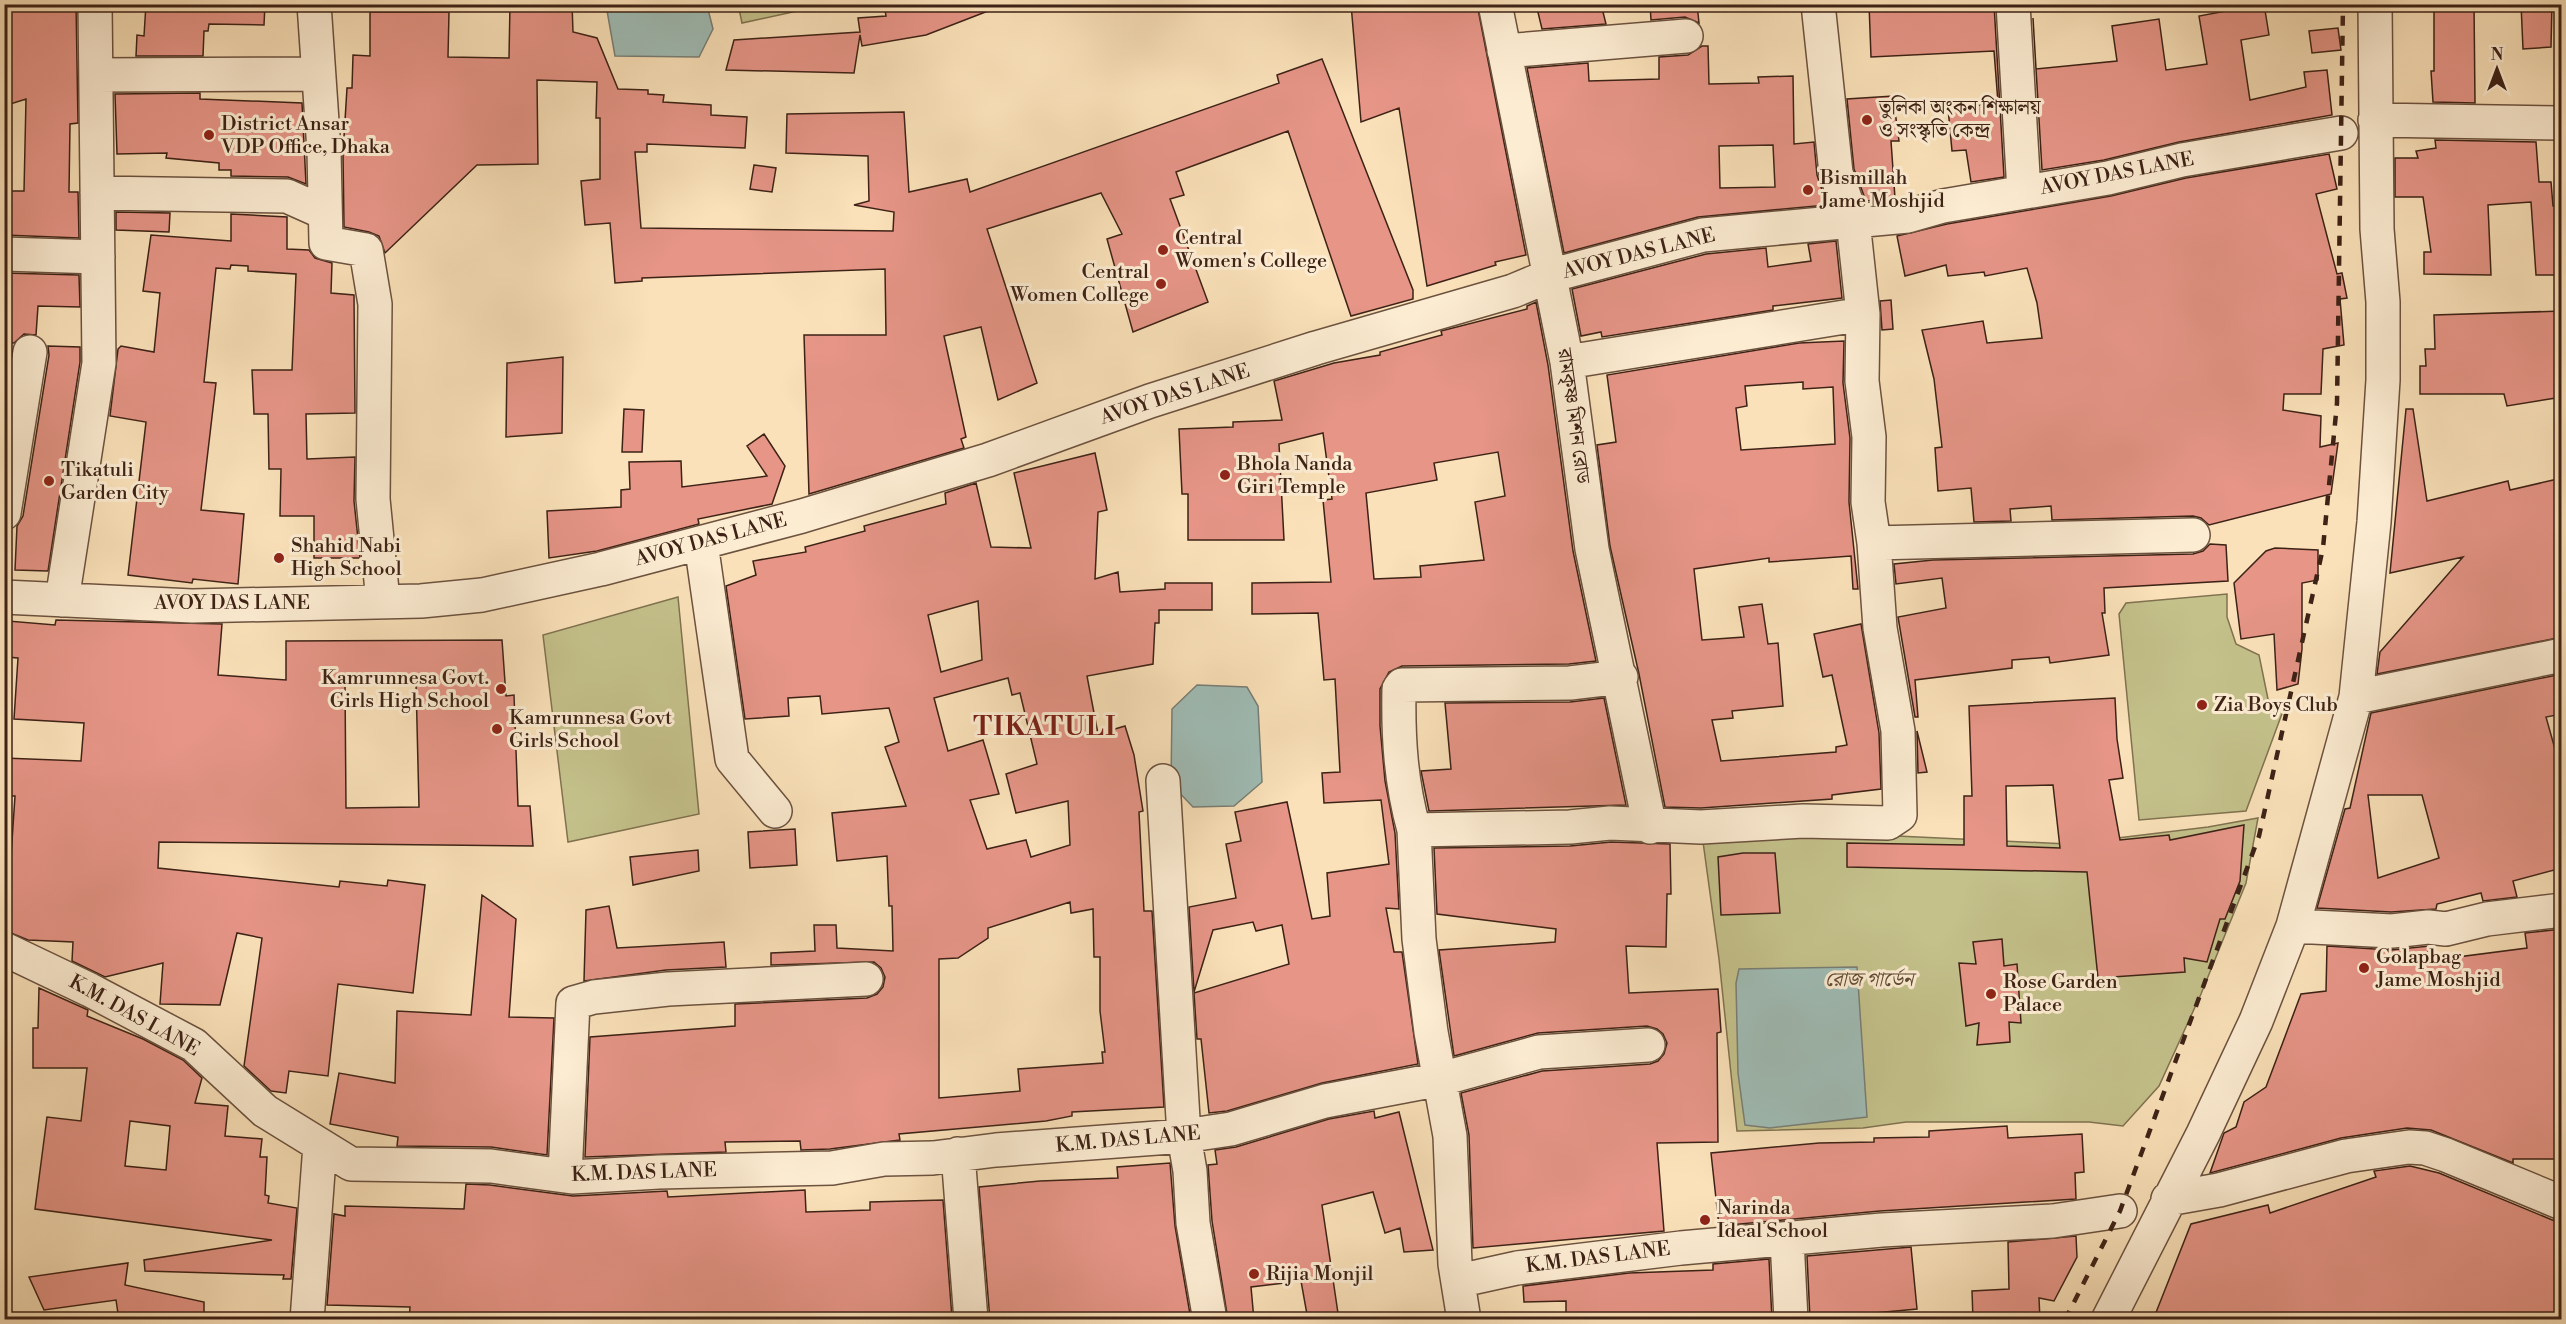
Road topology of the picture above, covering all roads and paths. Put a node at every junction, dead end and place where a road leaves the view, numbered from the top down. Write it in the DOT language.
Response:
graph roads {
  1 [pos="95,4"];
  2 [pos="314,4"];
  3 [pos="1495,4"];
  4 [pos="1818,4"];
  5 [pos="2013,4"];
  6 [pos="2375,4"];
  7 [pos="1686,36"];
  8 [pos="1504,51"];
  9 [pos="318,74"];
  10 [pos="96,75"];
  11 [pos="2375,120"];
  12 [pos="2562,123"];
  13 [pos="2341,133"];
  14 [pos="2024,192"];
  15 [pos="97,193"];
  16 [pos="325,213"];
  17 [pos="1853,221"];
  18 [pos="4,254"];
  19 [pos="98,257"];
  20 [pos="1549,276"];
  21 [pos="1863,314"];
  22 [pos="30,352"];
  23 [pos="1567,362"];
  24 [pos="4,513"];
  25 [pos="2193,536"];
  26 [pos="700,543"];
  27 [pos="1874,543"];
  28 [pos="4,597"];
  29 [pos="62,600"];
  30 [pos="383,601"];
  31 [pos="2562,655"];
  32 [pos="1621,676"];
  33 [pos="2355,697"];
  34 [pos="1163,781"];
  35 [pos="775,811"];
  36 [pos="1650,827"];
  37 [pos="1414,831"];
  38 [pos="2562,910"];
  39 [pos="2293,926"];
  40 [pos="4,949"];
  41 [pos="866,979"];
  42 [pos="1648,1046"];
  43 [pos="1440,1079"];
  44 [pos="1184,1136"];
  45 [pos="320,1145"];
  46 [pos="958,1154"];
  47 [pos="565,1176"];
  48 [pos="2168,1199"];
  49 [pos="2562,1203"];
  50 [pos="2120,1212"];
  51 [pos="1787,1239"];
  52 [pos="1458,1281"];
  53 [pos="307,1320"];
  54 [pos="971,1320"];
  55 [pos="1210,1320"];
  56 [pos="1464,1320"];
  57 [pos="1791,1320"];
  58 [pos="2108,1320"];
  1 -- 10 [label="street"];
  2 -- 9 [label="street"];
  3 -- 8 [label="street, রামকৃষ্ণ মিশন রোড"];
  4 -- 17 [label="street"];
  5 -- 14 [label="street"];
  6 -- 11 [label="street"];
  7 -- 8 [label="street"];
  8 -- 20 [label="street, রামকৃষ্ণ মিশন রোড"];
  9 -- 10 [label="street"];
  9 -- 16 [label="street"];
  10 -- 15 [label="street"];
  11 -- 12 [label="street"];
  11 -- 33 [label="street"];
  13 -- 14 [label="street, AVOY DAS LANE"];
  14 -- 17 [label="street, AVOY DAS LANE"];
  15 -- 16 [label="street"];
  15 -- 19 [label="street"];
  16 -- 30 [label="street"];
  17 -- 20 [label="street, AVOY DAS LANE"];
  17 -- 21 [label="street"];
  18 -- 19 [label="street"];
  19 -- 29 [label="street"];
  20 -- 23 [label="street, রামকৃষ্ণ মিশন রোড"];
  20 -- 26 [label="street, AVOY DAS LANE"];
  21 -- 23 [label="street"];
  21 -- 27 [label="street"];
  22 -- 24 [label="street"];
  23 -- 32 [label="street, রামকৃষ্ণ মিশন রোড"];
  25 -- 27 [label="street"];
  26 -- 30 [label="street, AVOY DAS LANE"];
  26 -- 35 [label="street"];
  27 -- 36 [label="street"];
  28 -- 29 [label="street, AVOY DAS LANE"];
  29 -- 30 [label="street, AVOY DAS LANE"];
  31 -- 33 [label="street"];
  32 -- 36 [label="street, রামকৃষ্ণ মিশন রোড"];
  32 -- 37 [label="street"];
  33 -- 39 [label="street"];
  34 -- 44 [label="street"];
  36 -- 37 [label="street"];
  37 -- 43 [label="street"];
  38 -- 39 [label="street"];
  39 -- 48 [label="street"];
  40 -- 45 [label="street, K.M. DAS LANE"];
  41 -- 47 [label="street"];
  42 -- 43 [label="street, K.M. DAS LANE"];
  43 -- 44 [label="street, K.M. DAS LANE"];
  43 -- 52 [label="street"];
  44 -- 46 [label="street, K.M. DAS LANE"];
  44 -- 55 [label="street"];
  45 -- 47 [label="street, K.M. DAS LANE"];
  45 -- 53 [label="street"];
  46 -- 47 [label="street, K.M. DAS LANE"];
  46 -- 54 [label="street"];
  48 -- 49 [label="street"];
  48 -- 58 [label="street"];
  50 -- 51 [label="street, K.M. DAS LANE"];
  51 -- 52 [label="street, K.M. DAS LANE"];
  51 -- 57 [label="street"];
  52 -- 56 [label="street"];
}
